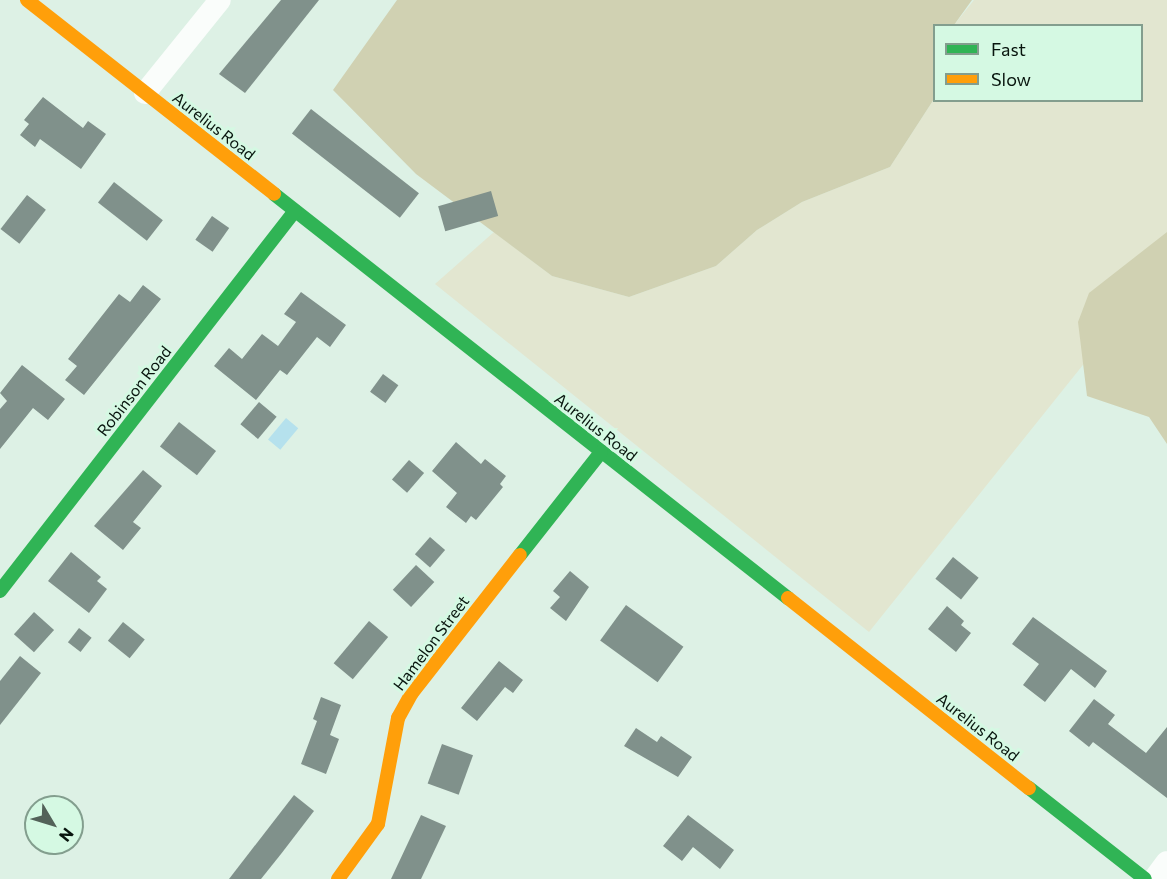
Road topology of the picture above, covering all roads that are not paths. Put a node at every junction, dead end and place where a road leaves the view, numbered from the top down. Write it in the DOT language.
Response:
graph roads {
  1 [pos="27,0"];
  2 [pos="220,0"];
  3 [pos="145,93"];
  4 [pos="295,211"];
  5 [pos="601,452"];
  6 [pos="0,591"];
  7 [pos="1167,862"];
  8 [pos="338,879"];
  9 [pos="1144,879"];
  10 [pos="1154,879"];
  1 -- 3 [label="street, Aurelius Road"];
  2 -- 3 [label="street"];
  3 -- 4 [label="street, Aurelius Road"];
  4 -- 5 [label="street, Aurelius Road"];
  4 -- 6 [label="street, Robinson Road"];
  5 -- 8 [label="street, Hamelon Street"];
  5 -- 9 [label="street, Aurelius Road"];
  7 -- 10 [label="street"];
}
